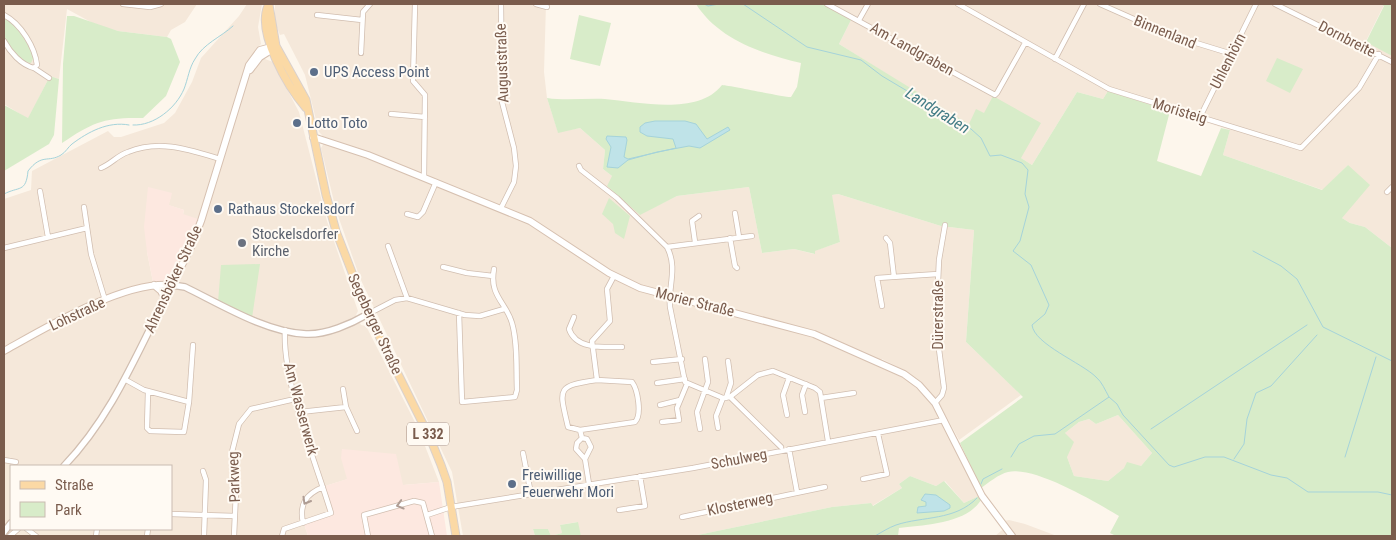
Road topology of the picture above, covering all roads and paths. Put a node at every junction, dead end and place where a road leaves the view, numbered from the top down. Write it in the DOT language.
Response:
graph roads {
  1 [pos="123,4"];
  2 [pos="161,4"];
  3 [pos="269,4"];
  4 [pos="370,4"];
  5 [pos="414,4"];
  6 [pos="501,4"];
  7 [pos="536,4"];
  8 [pos="827,4"];
  9 [pos="868,4"];
  10 [pos="958,4"];
  11 [pos="1084,4"];
  12 [pos="1100,4"];
  13 [pos="1256,4"];
  14 [pos="1275,4"];
  15 [pos="546,7"];
  16 [pos="4,15"];
  17 [pos="317,15"];
  18 [pos="362,20"];
  19 [pos="859,20"];
  20 [pos="4,41"];
  21 [pos="1025,43"];
  22 [pos="273,47"];
  23 [pos="361,52"];
  24 [pos="1232,54"];
  25 [pos="1379,54"];
  26 [pos="1055,59"];
  27 [pos="1392,62"];
  28 [pos="34,68"];
  29 [pos="49,78"];
  30 [pos="391,114"];
  31 [pos="425,117"];
  32 [pos="1200,117"];
  33 [pos="313,137"];
  34 [pos="220,159"];
  35 [pos="579,166"];
  36 [pos="101,168"];
  37 [pos="424,177"];
  38 [pos="436,182"];
  39 [pos="1392,187"];
  40 [pos="40,191"];
  41 [pos="1387,192"];
  42 [pos="84,208"];
  43 [pos="501,208"];
  44 [pos="735,213"];
  45 [pos="407,214"];
  46 [pos="699,216"];
  47 [pos="945,224"];
  48 [pos="87,228"];
  49 [pos="752,236"];
  50 [pos="48,237"];
  51 [pos="739,237"];
  52 [pos="730,238"];
  53 [pos="886,238"];
  54 [pos="695,242"];
  55 [pos="388,246"];
  56 [pos="667,247"];
  57 [pos="4,248"];
  58 [pos="443,266"];
  59 [pos="737,268"];
  60 [pos="494,269"];
  61 [pos="938,274"];
  62 [pos="492,276"];
  63 [pos="614,276"];
  64 [pos="894,277"];
  65 [pos="154,285"];
  66 [pos="172,286"];
  67 [pos="669,296"];
  68 [pos="407,298"];
  69 [pos="165,299"];
  70 [pos="106,300"];
  71 [pos="882,306"];
  72 [pos="504,309"];
  73 [pos="459,313"];
  74 [pos="368,314"];
  75 [pos="574,317"];
  76 [pos="285,330"];
  77 [pos="193,345"];
  78 [pos="593,346"];
  79 [pos="622,347"];
  80 [pos="4,351"];
  81 [pos="682,359"];
  82 [pos="705,359"];
  83 [pos="728,361"];
  84 [pos="653,362"];
  85 [pos="788,378"];
  86 [pos="126,380"];
  87 [pos="597,380"];
  88 [pos="686,381"];
  89 [pos="657,383"];
  90 [pos="806,384"];
  91 [pos="343,389"];
  92 [pos="704,391"];
  93 [pos="148,392"];
  94 [pos="854,393"];
  95 [pos="726,398"];
  96 [pos="821,398"];
  97 [pos="295,399"];
  98 [pos="680,400"];
  99 [pos="189,402"];
  100 [pos="935,403"];
  101 [pos="660,405"];
  102 [pos="346,407"];
  103 [pos="300,412"];
  104 [pos="805,412"];
  105 [pos="787,415"];
  106 [pos="945,420"];
  107 [pos="662,422"];
  108 [pos="718,428"];
  109 [pos="700,429"];
  110 [pos="580,430"];
  111 [pos="357,431"];
  112 [pos="878,434"];
  113 [pos="582,438"];
  114 [pos="828,441"];
  115 [pos="781,446"];
  116 [pos="789,449"];
  117 [pos="523,454"];
  118 [pos="585,459"];
  119 [pos="4,460"];
  120 [pos="16,462"];
  121 [pos="65,465"];
  122 [pos="203,471"];
  123 [pos="640,476"];
  124 [pos="862,479"];
  125 [pos="589,484"];
  126 [pos="324,487"];
  127 [pos="825,487"];
  128 [pos="797,492"];
  129 [pos="531,494"];
  130 [pos="451,507"];
  131 [pos="619,510"];
  132 [pos="172,514"];
  133 [pos="205,515"];
  134 [pos="427,515"];
  135 [pos="235,516"];
  136 [pos="682,516"];
  137 [pos="303,523"];
  138 [pos="204,536"];
  139 [pos="234,536"];
  140 [pos="282,536"];
  141 [pos="368,536"];
  142 [pos="432,536"];
  143 [pos="456,536"];
  144 [pos="1012,536"];
  1 -- 2 [label="street"];
  3 -- 22 [label="main road, Segeberger Straße / L 332"];
  4 -- 18 [label="street"];
  5 -- 31 [label="street"];
  6 -- 43 [label="street, Auguststraße"];
  7 -- 15 [label="street"];
  8 -- 19 [label="street, Am Landgraben"];
  9 -- 19 [label="street"];
  10 -- 21 [label="street, Moristeig"];
  11 -- 26 [label="street"];
  12 -- 24 [label="street, Binnenland"];
  13 -- 24 [label="street, Uhlenhörn"];
  14 -- 25 [label="street, Dornbreite"];
  16 -- 28 [label="street"];
  17 -- 18 [label="street"];
  18 -- 23 [label="street"];
  19 -- 21 [label="street, Am Landgraben"];
  20 -- 28 [label="street"];
  21 -- 26 [label="street, Moristeig"];
  22 -- 33 [label="main road, Segeberger Straße / L 332"];
  22 -- 34 [label="main road, Ahrensböker Straße"];
  24 -- 32 [label="street, Uhlenhörn"];
  25 -- 27 [label="street, Dornbreite"];
  25 -- 32 [label="street, Moristeig"];
  26 -- 32 [label="street, Moristeig"];
  28 -- 29 [label="street"];
  30 -- 31 [label="street"];
  31 -- 37 [label="street"];
  33 -- 37 [label="main road, Morier Straße"];
  33 -- 74 [label="main road, Segeberger Straße / L 332"];
  34 -- 36 [label="street"];
  34 -- 66 [label="main road, Ahrensböker Straße"];
  35 -- 56 [label="street"];
  37 -- 38 [label="main road, Morier Straße"];
  38 -- 43 [label="main road, Morier Straße"];
  38 -- 45 [label="street"];
  39 -- 41 [label="street"];
  40 -- 50 [label="street"];
  42 -- 48 [label="street"];
  43 -- 63 [label="main road, Morier Straße"];
  44 -- 51 [label="street"];
  46 -- 54 [label="street"];
  47 -- 61 [label="street, Dürerstraße"];
  48 -- 50 [label="street"];
  48 -- 70 [label="street"];
  49 -- 51 [label="street"];
  50 -- 57 [label="street"];
  51 -- 52 [label="street"];
  52 -- 54 [label="street"];
  52 -- 59 [label="street"];
  53 -- 64 [label="street"];
  54 -- 56 [label="street"];
  55 -- 68 [label="street"];
  56 -- 67 [label="street"];
  58 -- 62 [label="street"];
  60 -- 62 [label="street"];
  61 -- 64 [label="street"];
  61 -- 100 [label="street, Dürerstraße"];
  62 -- 72 [label="street"];
  63 -- 67 [label="main road, Morier Straße"];
  63 -- 78 [label="street"];
  64 -- 71 [label="street"];
  65 -- 66 [label="main road, Lohstraße"];
  65 -- 69 [label="main road"];
  65 -- 70 [label="main road, Lohstraße"];
  66 -- 69 [label="street, Ahrensböker Straße"];
  66 -- 76 [label="street"];
  67 -- 81 [label="street"];
  67 -- 100 [label="main road, Morier Straße"];
  68 -- 73 [label="street"];
  68 -- 74 [label="street"];
  69 -- 86 [label="street, Ahrensböker Straße"];
  70 -- 80 [label="main road, Lohstraße"];
  72 -- 73 [label="street"];
  72 -- 73 [label="street"];
  74 -- 76 [label="street"];
  74 -- 130 [label="main road, Segeberger Straße / L 332"];
  75 -- 78 [label="street"];
  76 -- 97 [label="street, Am Wasserwerk"];
  77 -- 99 [label="street"];
  78 -- 79 [label="street"];
  78 -- 87 [label="street"];
  81 -- 84 [label="street"];
  81 -- 88 [label="street"];
  82 -- 92 [label="street"];
  83 -- 95 [label="street"];
  85 -- 90 [label="street"];
  85 -- 95 [label="street"];
  85 -- 105 [label="street"];
  86 -- 93 [label="street"];
  86 -- 121 [label="street, Ahrensböker Straße"];
  87 -- 110 [label="street"];
  87 -- 110 [label="street"];
  88 -- 89 [label="street"];
  88 -- 92 [label="street"];
  88 -- 98 [label="street"];
  90 -- 96 [label="street"];
  90 -- 104 [label="street"];
  91 -- 102 [label="street"];
  92 -- 95 [label="street"];
  92 -- 109 [label="street"];
  93 -- 99 [label="street"];
  93 -- 99 [label="street"];
  94 -- 96 [label="street"];
  95 -- 108 [label="street"];
  95 -- 115 [label="street"];
  96 -- 114 [label="street"];
  97 -- 103 [label="street, Am Wasserwerk"];
  97 -- 135 [label="street, Parkweg"];
  98 -- 101 [label="street"];
  98 -- 107 [label="street"];
  100 -- 106 [label="main road, Morier Straße"];
  102 -- 103 [label="street"];
  102 -- 111 [label="street"];
  103 -- 126 [label="street, Am Wasserwerk"];
  106 -- 112 [label="street, Schulweg"];
  106 -- 144 [label="main road, Morier Straße"];
  110 -- 113 [label="street"];
  112 -- 114 [label="street, Schulweg"];
  112 -- 124 [label="street"];
  113 -- 118 [label="street"];
  113 -- 118 [label="street"];
  114 -- 116 [label="street, Schulweg"];
  116 -- 123 [label="street, Schulweg"];
  116 -- 128 [label="street"];
  117 -- 129 [label="street"];
  118 -- 125 [label="street"];
  119 -- 120 [label="street"];
  122 -- 133 [label="street"];
  123 -- 125 [label="street, Schulweg"];
  123 -- 131 [label="street"];
  125 -- 129 [label="street, Schulweg"];
  126 -- 137 [label="street, one-way"];
  126 -- 137 [label="street, Am Wasserwerk"];
  127 -- 128 [label="street, Klosterweg"];
  128 -- 136 [label="street, Klosterweg"];
  129 -- 130 [label="street, Schulweg"];
  130 -- 134 [label="street, Schulweg"];
  130 -- 143 [label="main road, Segeberger Straße / L 332"];
  132 -- 133 [label="street"];
  133 -- 135 [label="street"];
  133 -- 138 [label="street"];
  134 -- 141 [label="street, one-way"];
  134 -- 142 [label="street"];
  135 -- 139 [label="street, Parkweg"];
  137 -- 140 [label="street"];
}
